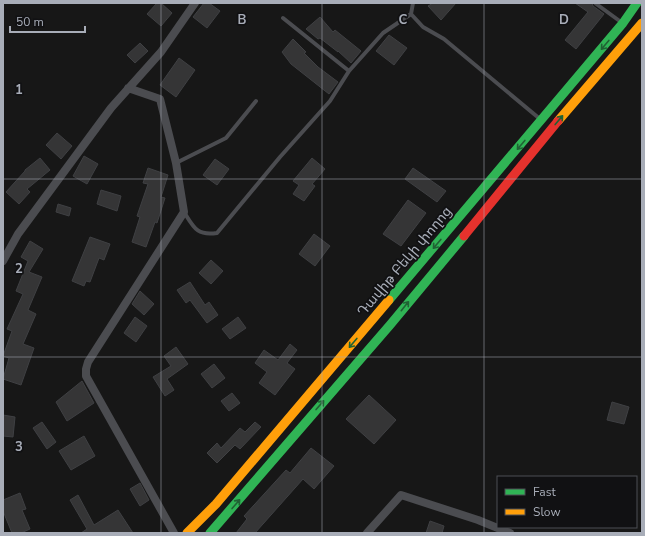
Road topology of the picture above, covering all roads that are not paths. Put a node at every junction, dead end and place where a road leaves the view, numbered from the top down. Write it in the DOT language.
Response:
graph roads {
  1 [pos="195,3"];
  2 [pos="413,3"];
  3 [pos="595,3"];
  4 [pos="637,3"];
  5 [pos="411,14"];
  6 [pos="629,14"];
  7 [pos="283,18"];
  8 [pos="623,23"];
  9 [pos="642,23"];
  10 [pos="349,71"];
  11 [pos="128,88"];
  12 [pos="256,101"];
  13 [pos="542,120"];
  14 [pos="176,163"];
  15 [pos="478,197"];
  16 [pos="488,206"];
  17 [pos="184,212"];
  18 [pos="3,261"];
  19 [pos="497,528"];
  20 [pos="498,528"];
  21 [pos="174,533"];
  22 [pos="187,533"];
  23 [pos="210,533"];
  24 [pos="367,533"];
  25 [pos="510,533"];
  1 -- 11 [label="street"];
  2 -- 5 [label="lane"];
  3 -- 8 [label="lane"];
  4 -- 6 [label="main road, Դավիթ Բեկի փողոց"];
  5 -- 10 [label="lane"];
  5 -- 13 [label="lane"];
  6 -- 8 [label="main road, Դավիթ Բեկի փողոց"];
  6 -- 9 [label="main road"];
  7 -- 10 [label="lane"];
  8 -- 13 [label="main road, Դավիթ Բեկի փողոց, one-way"];
  16 -- 9 [label="main road, Դավիթ Բեկի փողոց, one-way"];
  10 -- 17 [label="lane"];
  11 -- 14 [label="street"];
  11 -- 18 [label="street"];
  12 -- 14 [label="lane"];
  13 -- 15 [label="main road, Դավիթ Բեկի փողոց, one-way"];
  14 -- 17 [label="street"];
  15 -- 16 [label="main road"];
  15 -- 22 [label="main road, Դավիթ Բեկի փողոց, one-way"];
  23 -- 16 [label="main road, Դավիթ Բեկի փողոց, one-way"];
  17 -- 21 [label="street"];
  19 -- 24 [label="street"];
  20 -- 25 [label="street"];
}
